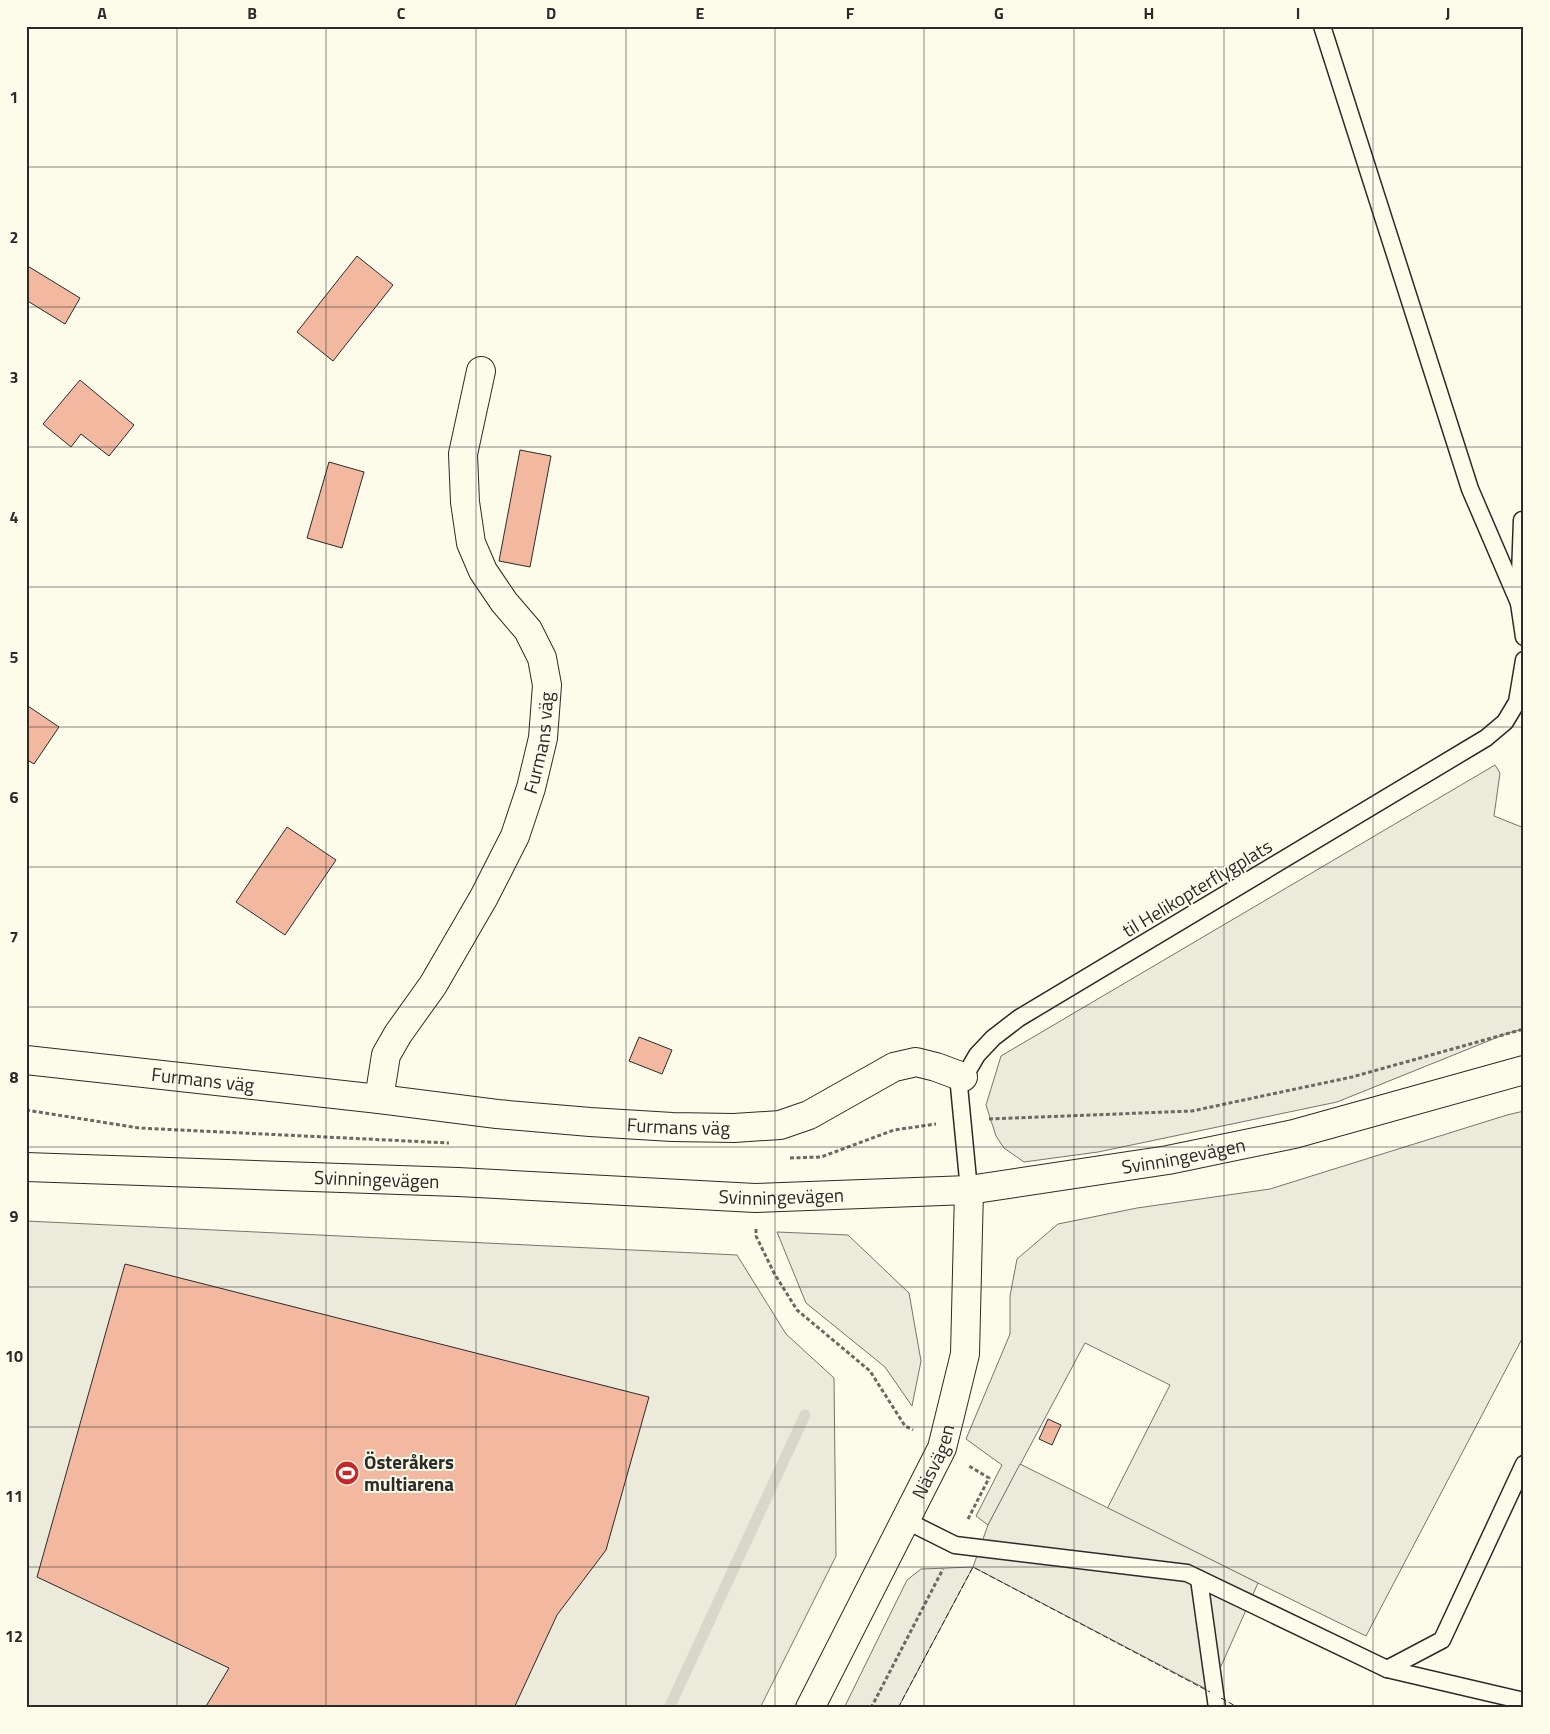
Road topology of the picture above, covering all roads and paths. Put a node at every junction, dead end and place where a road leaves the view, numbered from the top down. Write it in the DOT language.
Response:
graph roads {
  1 [pos="1322,26"];
  2 [pos="481,371"];
  3 [pos="1522,520"];
  4 [pos="1519,603"];
  5 [pos="1524,637"];
  6 [pos="1524,660"];
  7 [pos="1524,1029"];
  8 [pos="26,1060"];
  9 [pos="1524,1070"];
  10 [pos="964,1077"];
  11 [pos="379,1099"];
  12 [pos="26,1110"];
  13 [pos="964,1120"];
  14 [pos="456,1144"];
  15 [pos="782,1158"];
  16 [pos="26,1167"];
  17 [pos="969,1190"];
  18 [pos="755,1198"];
  19 [pos="942,1448"];
  20 [pos="1524,1464"];
  21 [pos="905,1520"];
  22 [pos="955,1545"];
  23 [pos="1199,1579"];
  24 [pos="1387,1669"];
  25 [pos="1524,1701"];
  26 [pos="810,1708"];
  27 [pos="871,1708"];
  28 [pos="1217,1708"];
  1 -- 4 [label="lane"];
  2 -- 11 [label="street, Furmans väg"];
  3 -- 4 [label="lane"];
  4 -- 5 [label="lane"];
  6 -- 10 [label="lane, til Helikopterflygplats"];
  7 -- 13 [label="path"];
  8 -- 11 [label="street, Furmans väg"];
  9 -- 17 [label="street, Svinningevägen"];
  10 -- 11 [label="street, Furmans väg"];
  10 -- 13 [label="lane, til Helikopterflygplats"];
  12 -- 14 [label="path"];
  13 -- 15 [label="path"];
  13 -- 17 [label="lane, til Helikopterflygplats"];
  16 -- 18 [label="street, Svinningevägen"];
  17 -- 18 [label="street, Svinningevägen"];
  17 -- 19 [label="street, Näsvägen"];
  18 -- 19 [label="path"];
  19 -- 21 [label="street, Näsvägen"];
  19 -- 22 [label="path"];
  20 -- 24 [label="lane"];
  21 -- 22 [label="lane"];
  21 -- 26 [label="street, Näsvägen"];
  22 -- 23 [label="lane"];
  22 -- 27 [label="path"];
  23 -- 24 [label="lane"];
  23 -- 28 [label="lane"];
  24 -- 25 [label="lane"];
}
